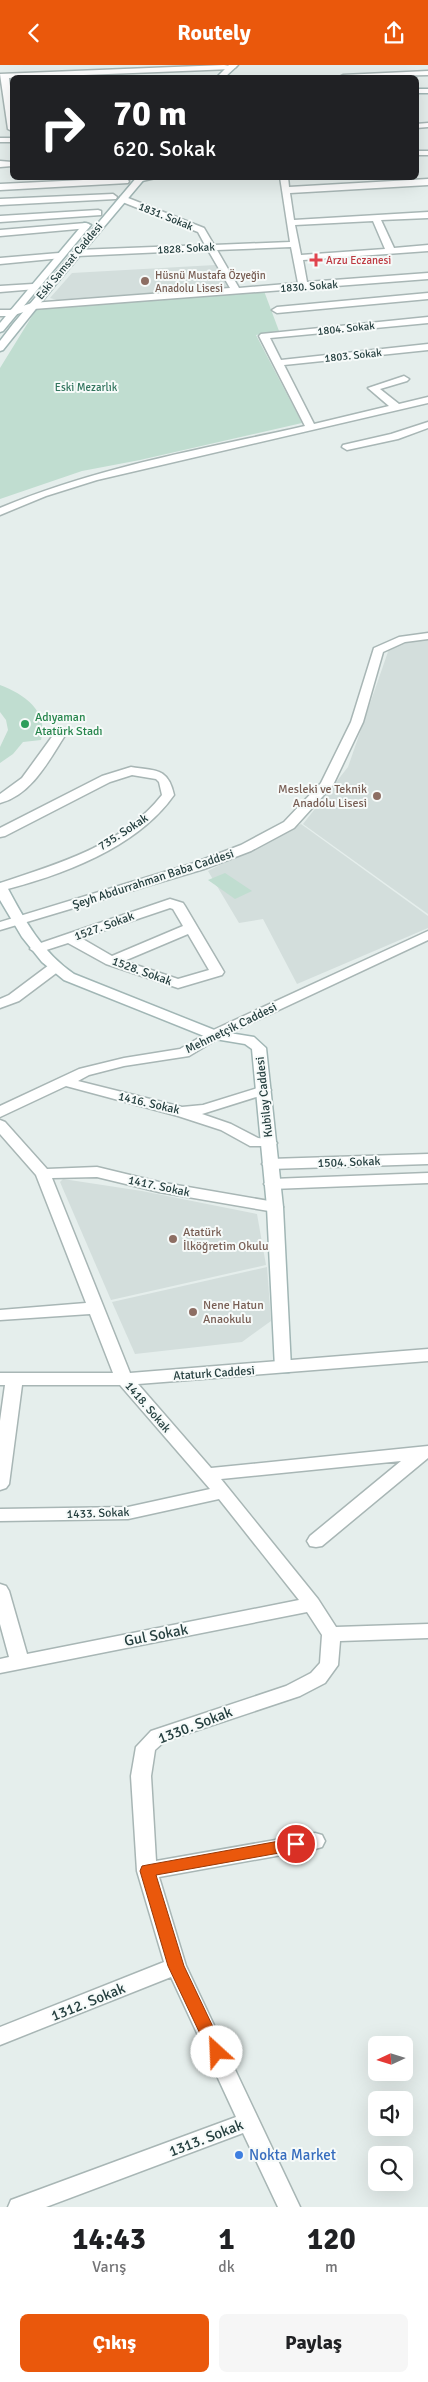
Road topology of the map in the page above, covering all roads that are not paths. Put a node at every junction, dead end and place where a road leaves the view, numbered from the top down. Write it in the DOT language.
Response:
graph roads {
  1 [pos="233,66"];
  2 [pos="171,67"];
  3 [pos="87,72"];
  4 [pos="428,73"];
  5 [pos="23,75"];
  6 [pos="223,75"];
  7 [pos="386,75"];
  8 [pos="2,76"];
  9 [pos="10,118"];
  10 [pos="111,180"];
  11 [pos="127,180"];
  12 [pos="140,180"];
  13 [pos="284,180"];
  14 [pos="428,182"];
  15 [pos="0,187"];
  16 [pos="285,190"];
  17 [pos="118,198"];
  18 [pos="0,202"];
  19 [pos="98,213"];
  20 [pos="428,215"];
  21 [pos="376,218"];
  22 [pos="0,219"];
  23 [pos="292,223"];
  24 [pos="86,226"];
  25 [pos="0,233"];
  26 [pos="296,244"];
  27 [pos="210,247"];
  28 [pos="428,248"];
  29 [pos="391,251"];
  30 [pos="77,253"];
  31 [pos="59,256"];
  32 [pos="298,258"];
  33 [pos="0,261"];
  34 [pos="426,278"];
  35 [pos="33,287"];
  36 [pos="303,287"];
  37 [pos="0,289"];
  38 [pos="236,291"];
  39 [pos="428,297"];
  40 [pos="32,305"];
  41 [pos="278,311"];
  42 [pos="0,313"];
  43 [pos="12,313"];
  44 [pos="428,320"];
  45 [pos="0,329"];
  46 [pos="428,347"];
  47 [pos="0,348"];
  48 [pos="277,363"];
  49 [pos="404,379"];
  50 [pos="428,400"];
  51 [pos="398,408"];
  52 [pos="428,425"];
  53 [pos="311,427"];
  54 [pos="347,447"];
  55 [pos="0,512"];
  56 [pos="426,639"];
  57 [pos="58,737"];
  58 [pos="0,799"];
  59 [pos="0,833"];
  60 [pos="0,887"];
  61 [pos="18,921"];
  62 [pos="0,926"];
  63 [pos="191,928"];
  64 [pos="428,935"];
  65 [pos="70,939"];
  66 [pos="37,949"];
  67 [pos="111,961"];
  68 [pos="54,968"];
  69 [pos="0,1004"];
  70 [pos="214,1035"];
  71 [pos="62,1081"];
  72 [pos="264,1090"];
  73 [pos="178,1111"];
  74 [pos="0,1112"];
  75 [pos="0,1125"];
  76 [pos="269,1143"];
  77 [pos="428,1159"];
  78 [pos="270,1164"];
  79 [pos="43,1174"];
  80 [pos="428,1179"];
  81 [pos="272,1184"];
  82 [pos="275,1207"];
  83 [pos="95,1308"];
  84 [pos="0,1315"];
  85 [pos="428,1355"];
  86 [pos="282,1368"];
  87 [pos="7,1379"];
  88 [pos="124,1379"];
  89 [pos="425,1452"];
  90 [pos="208,1474"];
  91 [pos="0,1484"];
  92 [pos="223,1492"];
  93 [pos="0,1515"];
  94 [pos="316,1541"];
  95 [pos="0,1591"];
  96 [pos="312,1604"];
  97 [pos="428,1631"];
  98 [pos="331,1634"];
  99 [pos="20,1662"];
  100 [pos="0,1666"];
  101 [pos="315,1841"];
  102 [pos="147,1871"];
  103 [pos="176,1966"];
  104 [pos="0,2036"];
  105 [pos="250,2121"];
  106 [pos="19,2207"];
  107 [pos="289,2207"];
  1 -- 2 [label="street"];
  1 -- 6 [label="street"];
  2 -- 3 [label="street"];
  3 -- 5 [label="street"];
  4 -- 7 [label="street"];
  8 -- 9 [label="street"];
  10 -- 15 [label="street"];
  11 -- 17 [label="street, Eski Samsat Caddesi"];
  12 -- 17 [label="street, Eski Samsat Caddesi"];
  13 -- 16 [label="street"];
  14 -- 16 [label="street"];
  16 -- 23 [label="street"];
  17 -- 18 [label="street"];
  17 -- 19 [label="street, Eski Samsat Caddesi"];
  17 -- 27 [label="street, 1831. Sokak"];
  17 -- 30 [label="street, Eski Samsat Caddesi"];
  19 -- 22 [label="street"];
  19 -- 24 [label="street, Eski Samsat Caddesi"];
  20 -- 21 [label="street"];
  21 -- 23 [label="street"];
  21 -- 29 [label="street"];
  23 -- 26 [label="street"];
  24 -- 25 [label="street"];
  24 -- 31 [label="street, Eski Samsat Caddesi"];
  26 -- 27 [label="street, 1828. Sokak"];
  26 -- 32 [label="street"];
  27 -- 30 [label="street, 1828. Sokak"];
  27 -- 38 [label="street, 1831. Sokak"];
  28 -- 29 [label="street"];
  29 -- 32 [label="street"];
  30 -- 40 [label="street, Eski Samsat Caddesi"];
  31 -- 33 [label="street"];
  31 -- 35 [label="street, Eski Samsat Caddesi"];
  32 -- 36 [label="street"];
  34 -- 36 [label="street, 1830. Sokak"];
  35 -- 37 [label="street"];
  35 -- 43 [label="street, Eski Samsat Caddesi"];
  36 -- 41 [label="street, 1830. Sokak"];
  38 -- 40 [label="street, 1830. Sokak"];
  38 -- 41 [label="street, 1830. Sokak"];
  39 -- 41 [label="street"];
  40 -- 43 [label="street, 1830. Sokak"];
  40 -- 47 [label="street, Eski Samsat Caddesi"];
  41 -- 44 [label="street, 1804. Sokak"];
  41 -- 48 [label="street, 1804. Sokak"];
  42 -- 43 [label="street"];
  43 -- 45 [label="street, Eski Samsat Caddesi"];
  46 -- 48 [label="street, 1803. Sokak"];
  48 -- 53 [label="street"];
  49 -- 51 [label="street"];
  50 -- 51 [label="street"];
  51 -- 53 [label="street"];
  52 -- 54 [label="street"];
  53 -- 55 [label="street"];
  56 -- 61 [label="street, Şeyh Abdurrahman Baba Caddesi"];
  57 -- 58 [label="street"];
  59 -- 60 [label="street, 735. Sokak"];
  60 -- 61 [label="street, Kubilay Caddesi"];
  61 -- 62 [label="street, Şeyh Abdurrahman Baba Caddesi"];
  61 -- 66 [label="street, Kubilay Caddesi"];
  63 -- 65 [label="street, 1527. Sokak"];
  63 -- 67 [label="street"];
  63 -- 67 [label="street, 1528. Sokak"];
  64 -- 70 [label="street, Mehmetçik Caddesi"];
  65 -- 66 [label="street, 1527. Sokak"];
  65 -- 67 [label="street, 1528. Sokak"];
  66 -- 68 [label="street, Kubilay Caddesi"];
  68 -- 69 [label="street"];
  68 -- 70 [label="street, Kubilay Caddesi"];
  70 -- 71 [label="street, Mehmetçik Caddesi"];
  70 -- 72 [label="street, Kubilay Caddesi"];
  71 -- 73 [label="street, 1416. Sokak"];
  71 -- 74 [label="street, Mehmetçik Caddesi"];
  72 -- 73 [label="street, 1416. Sokak"];
  72 -- 76 [label="street, Kubilay Caddesi"];
  73 -- 76 [label="street"];
  75 -- 79 [label="street, 1418. Sokak"];
  76 -- 78 [label="street, Kubilay Caddesi"];
  77 -- 78 [label="street, 1504. Sokak"];
  78 -- 81 [label="street, Kubilay Caddesi"];
  79 -- 82 [label="street, 1417. Sokak"];
  79 -- 83 [label="street, 1418. Sokak"];
  80 -- 81 [label="street"];
  81 -- 82 [label="street, Kubilay Caddesi"];
  82 -- 86 [label="street, Kubilay Caddesi"];
  83 -- 84 [label="street"];
  83 -- 88 [label="street, 1418. Sokak"];
  85 -- 86 [label="street, Ataturk Caddesi"];
  86 -- 88 [label="street, Ataturk Caddesi"];
  87 -- 88 [label="street, Ataturk Caddesi"];
  87 -- 91 [label="street"];
  88 -- 90 [label="street, 1418. Sokak"];
  89 -- 90 [label="street"];
  89 -- 94 [label="street"];
  90 -- 92 [label="street, 1418. Sokak"];
  92 -- 93 [label="street, 1433. Sokak"];
  92 -- 96 [label="street, 1418. Sokak"];
  95 -- 99 [label="street"];
  96 -- 98 [label="street, 1418. Sokak"];
  96 -- 99 [label="street, Gul Sokak"];
  97 -- 98 [label="street"];
  98 -- 102 [label="street, 1330. Sokak"];
  99 -- 100 [label="street, Gul Sokak"];
  101 -- 102 [label="street"];
  102 -- 103 [label="street, 1313. Sokak"];
  103 -- 104 [label="street, 1312. Sokak"];
  103 -- 105 [label="street, 1313. Sokak"];
  105 -- 106 [label="street, 1313. Sokak"];
  105 -- 107 [label="street"];
}
